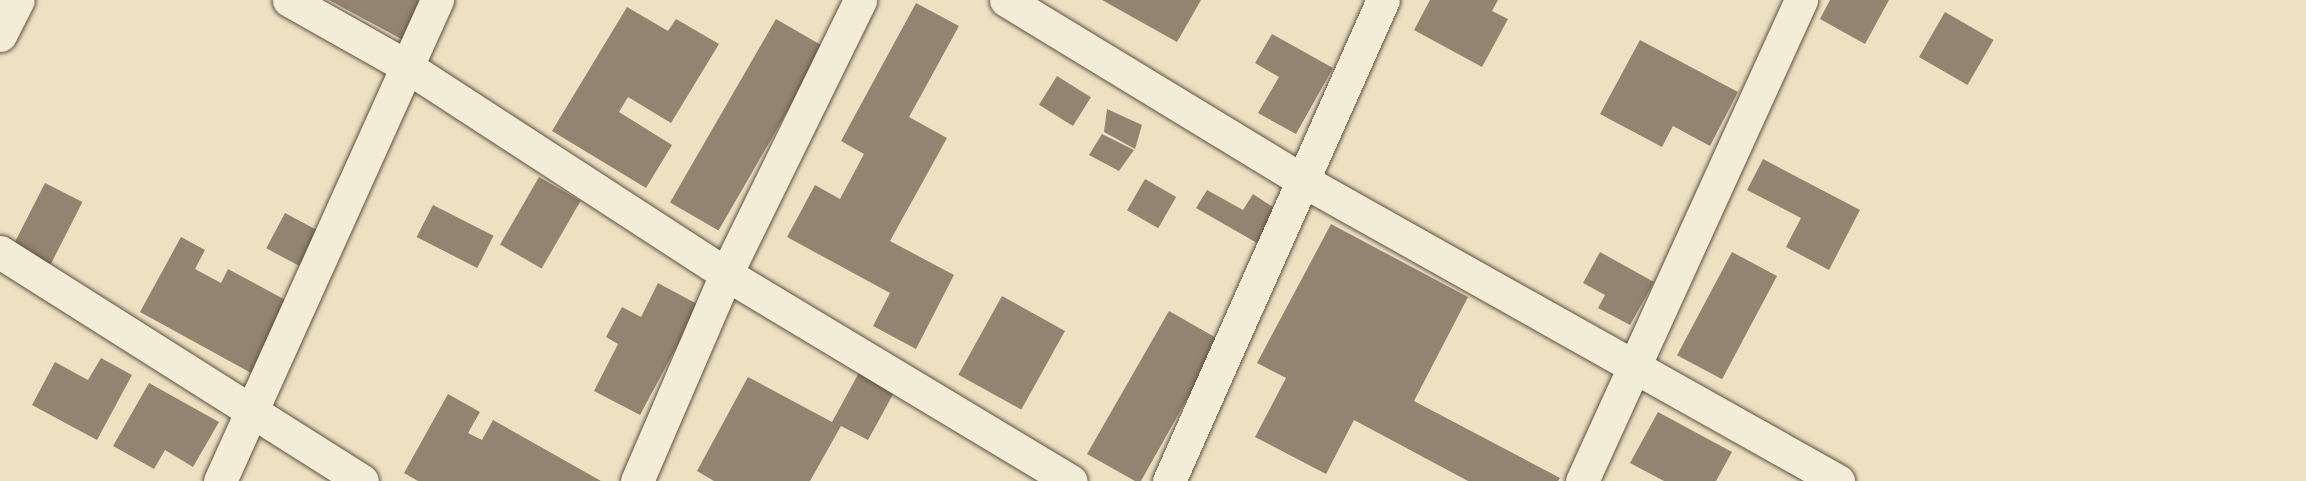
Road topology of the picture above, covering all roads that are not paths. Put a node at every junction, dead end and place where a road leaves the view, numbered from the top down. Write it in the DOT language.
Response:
graph roads {
  1 [pos="18,0"];
  2 [pos="289,0"];
  3 [pos="437,0"];
  4 [pos="860,0"];
  5 [pos="1006,0"];
  6 [pos="1383,0"];
  7 [pos="1791,4"];
  8 [pos="0,35"];
  9 [pos="406,66"];
  10 [pos="1302,180"];
  11 [pos="0,252"];
  12 [pos="726,274"];
  13 [pos="1634,367"];
  14 [pos="252,410"];
  15 [pos="220,481"];
  16 [pos="362,481"];
  17 [pos="637,481"];
  18 [pos="1071,481"];
  19 [pos="1169,481"];
  20 [pos="1582,481"];
  21 [pos="1838,481"];
  1 -- 8 [label="street"];
  2 -- 9 [label="street"];
  3 -- 9 [label="street"];
  4 -- 12 [label="street"];
  5 -- 10 [label="street"];
  6 -- 10 [label="street"];
  7 -- 13 [label="street"];
  9 -- 12 [label="street"];
  9 -- 14 [label="street"];
  10 -- 13 [label="street"];
  10 -- 19 [label="street"];
  11 -- 14 [label="street"];
  12 -- 17 [label="street"];
  12 -- 18 [label="street"];
  13 -- 20 [label="street"];
  13 -- 21 [label="street"];
  14 -- 15 [label="street"];
  14 -- 16 [label="street"];
}
